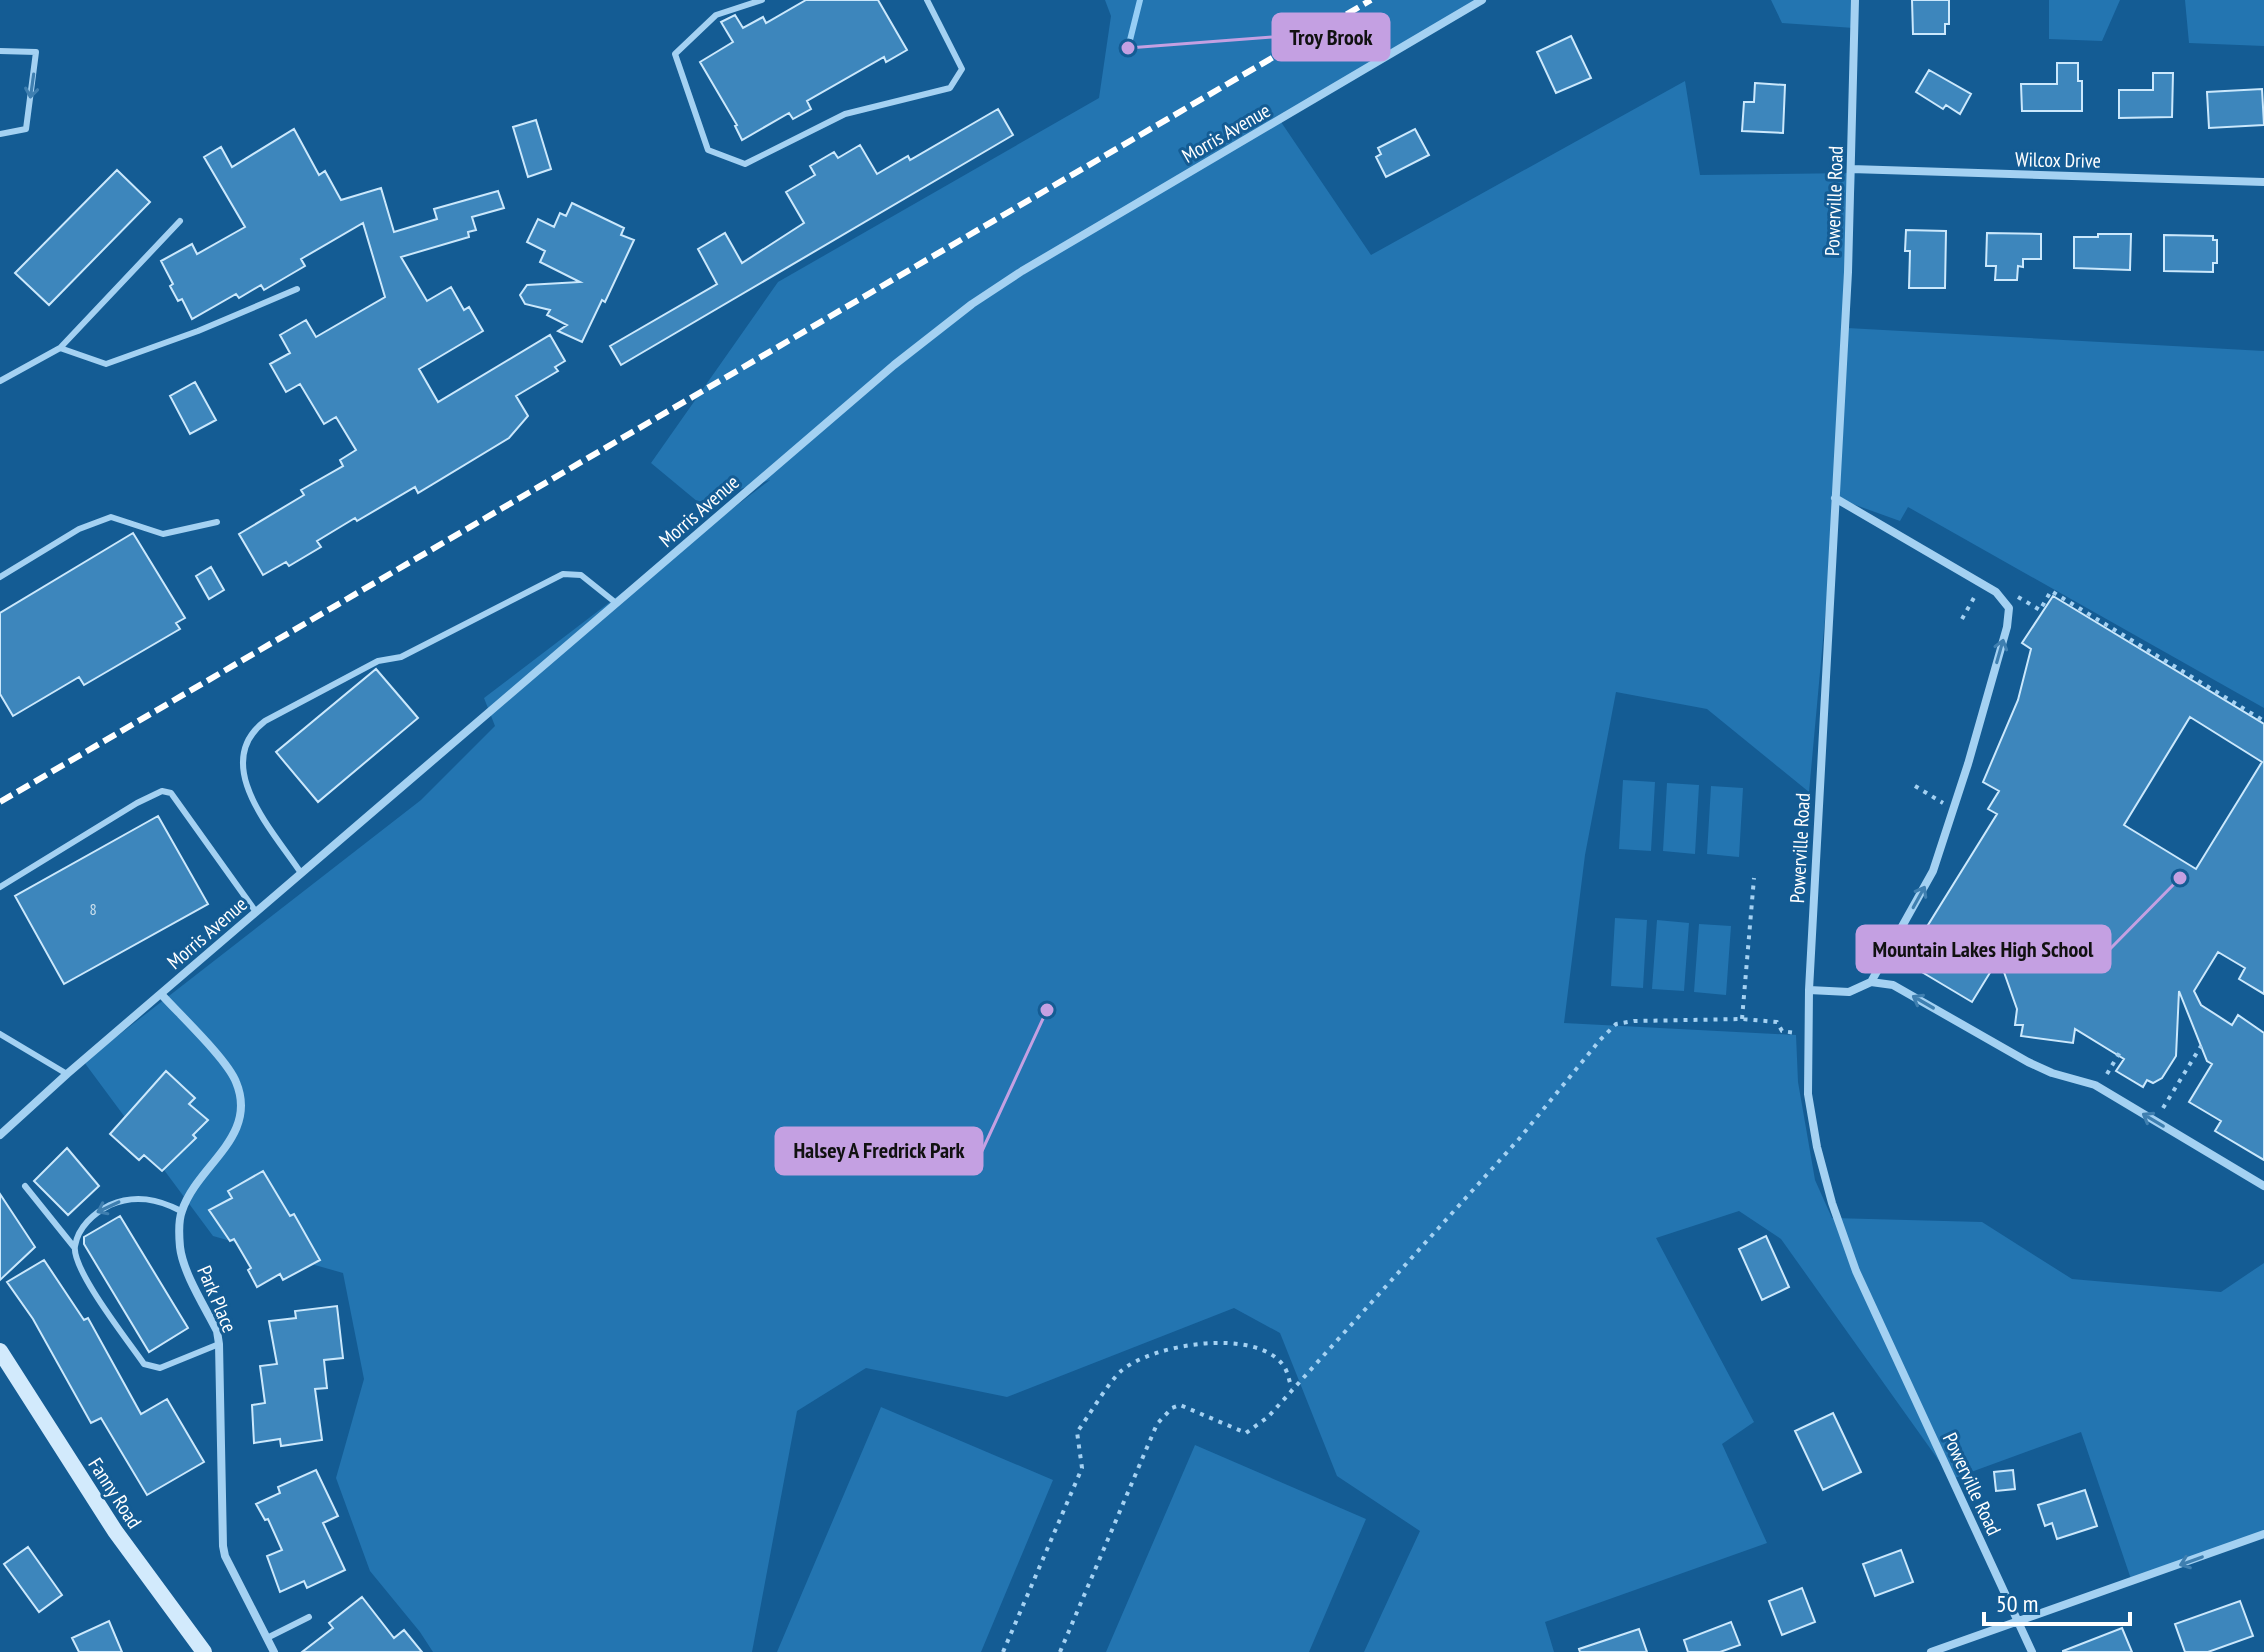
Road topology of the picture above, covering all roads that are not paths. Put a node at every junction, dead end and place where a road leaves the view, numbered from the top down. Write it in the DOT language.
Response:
graph roads {
  1 [pos="762,0"];
  2 [pos="927,0"];
  3 [pos="1482,0"];
  4 [pos="1855,0"];
  5 [pos="0,51"];
  6 [pos="0,134"];
  7 [pos="1851,169"];
  8 [pos="2264,182"];
  9 [pos="180,221"];
  10 [pos="297,289"];
  11 [pos="60,348"];
  12 [pos="0,381"];
  13 [pos="1835,498"];
  14 [pos="217,522"];
  15 [pos="0,577"];
  16 [pos="616,603"];
  17 [pos="301,873"];
  18 [pos="0,887"];
  19 [pos="256,912"];
  20 [pos="1871,982"];
  21 [pos="1809,990"];
  22 [pos="161,994"];
  23 [pos="0,1034"];
  24 [pos="67,1074"];
  25 [pos="0,1135"];
  26 [pos="25,1186"];
  27 [pos="2264,1186"];
  28 [pos="181,1211"];
  29 [pos="74,1247"];
  30 [pos="219,1344"];
  31 [pos="0,1351"];
  32 [pos="2264,1534"];
  33 [pos="309,1617"];
  34 [pos="2018,1622"];
  35 [pos="267,1638"];
  36 [pos="204,1652"];
  37 [pos="274,1652"];
  38 [pos="1931,1652"];
  39 [pos="2032,1652"];
  1 -- 2 [label="lane"];
  3 -- 16 [label="street, Morris Avenue"];
  4 -- 7 [label="street, Powerville Road"];
  5 -- 6 [label="lane, one-way"];
  7 -- 8 [label="street, Wilcox Drive"];
  7 -- 13 [label="street, Powerville Road"];
  9 -- 11 [label="lane"];
  10 -- 11 [label="lane"];
  11 -- 12 [label="lane"];
  20 -- 13 [label="street, one-way"];
  13 -- 21 [label="street, Powerville Road"];
  14 -- 15 [label="lane"];
  16 -- 17 [label="street, Morris Avenue"];
  16 -- 17 [label="lane"];
  17 -- 19 [label="street, Morris Avenue"];
  18 -- 19 [label="lane"];
  19 -- 22 [label="street, Morris Avenue"];
  20 -- 21 [label="street"];
  27 -- 20 [label="street, one-way"];
  21 -- 34 [label="street, Powerville Road"];
  22 -- 24 [label="street, Morris Avenue"];
  22 -- 28 [label="street"];
  23 -- 24 [label="lane"];
  24 -- 25 [label="street, Morris Avenue"];
  26 -- 29 [label="lane"];
  28 -- 29 [label="lane, one-way"];
  28 -- 30 [label="street, Park Place"];
  29 -- 30 [label="lane"];
  30 -- 35 [label="street, Park Place"];
  31 -- 36 [label="main road, Fanny Road"];
  32 -- 34 [label="street, one-way"];
  33 -- 35 [label="lane"];
  34 -- 38 [label="street"];
  34 -- 39 [label="street, Powerville Road"];
  35 -- 37 [label="street, Park Place"];
}
